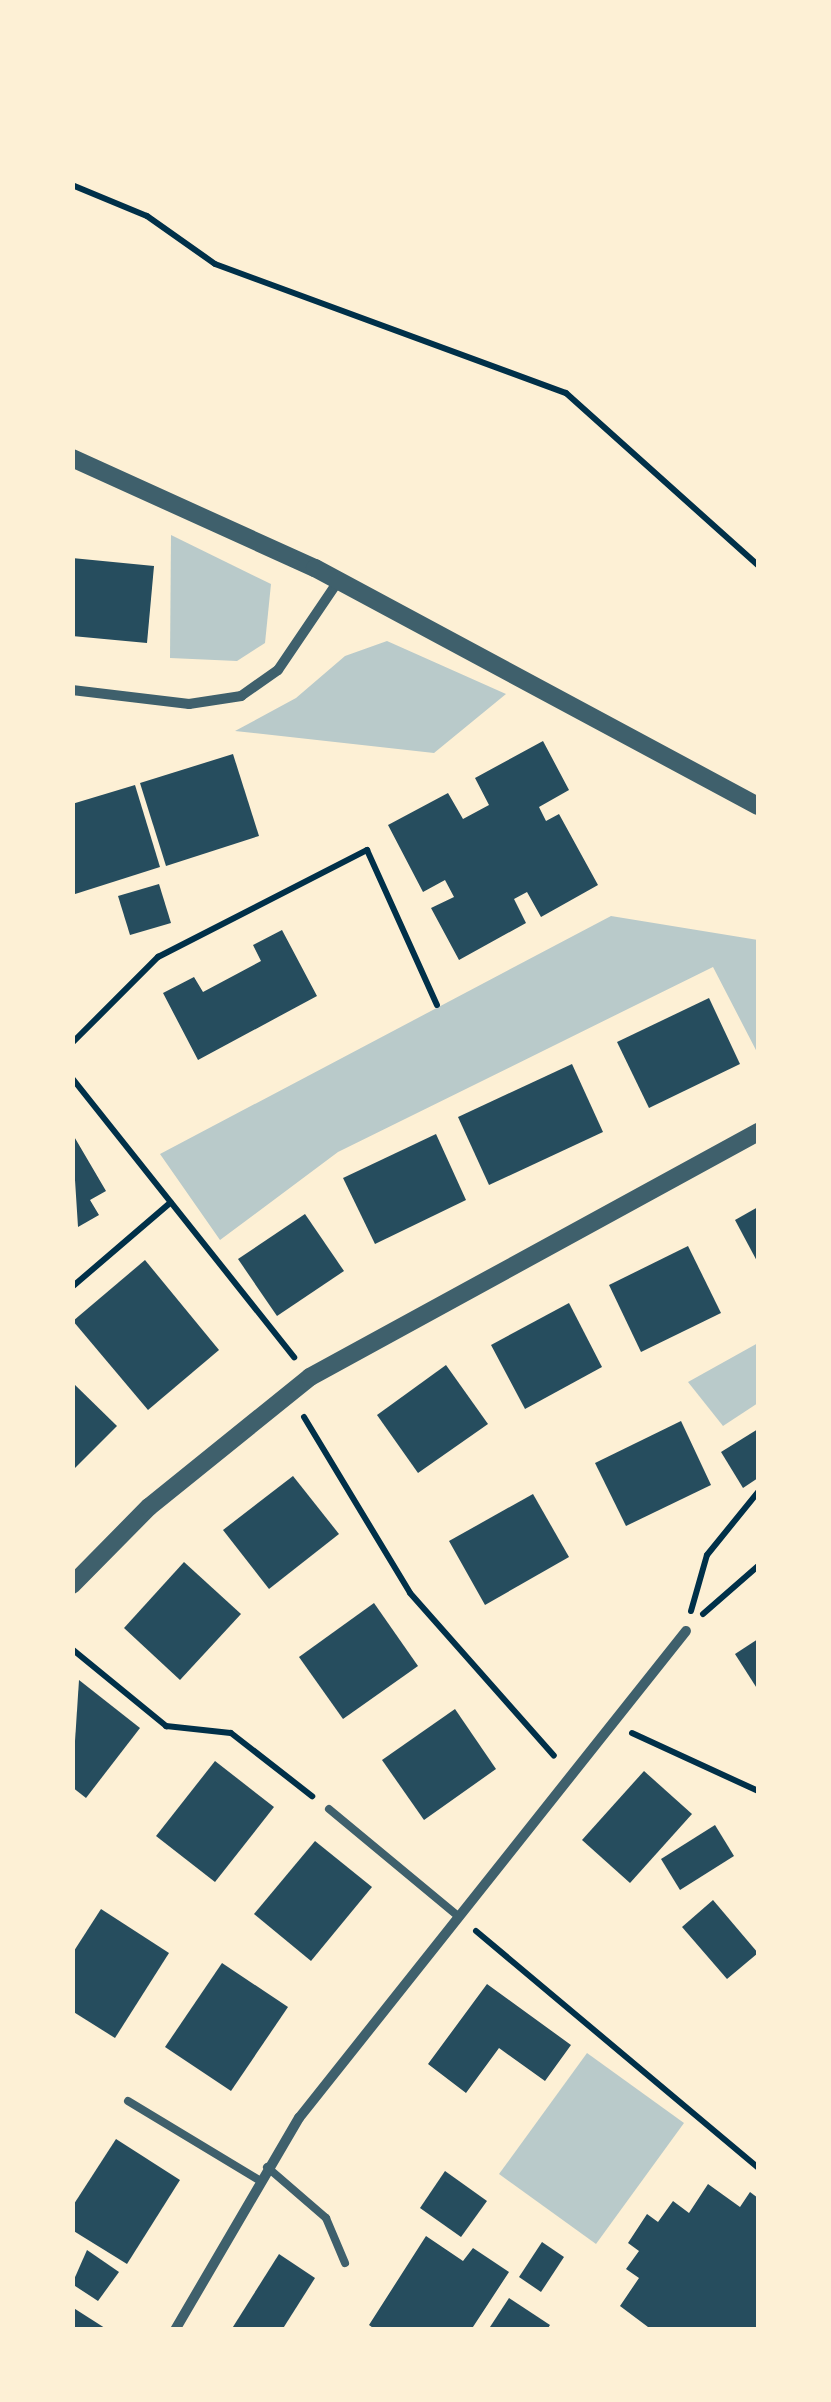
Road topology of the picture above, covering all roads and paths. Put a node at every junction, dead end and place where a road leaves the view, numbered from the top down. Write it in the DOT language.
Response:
graph roads {
  1 [pos="72,186"];
  2 [pos="72,458"];
  3 [pos="758,565"];
  4 [pos="339,580"];
  5 [pos="72,690"];
  6 [pos="758,806"];
  7 [pos="437,1005"];
  8 [pos="72,1043"];
  9 [pos="72,1078"];
  10 [pos="758,1132"];
  11 [pos="171,1202"];
  12 [pos="72,1286"];
  13 [pos="310,1377"];
  14 [pos="290,1394"];
  15 [pos="758,1492"];
  16 [pos="758,1566"];
  17 [pos="72,1585"];
  18 [pos="686,1631"];
  19 [pos="72,1649"];
  20 [pos="612,1724"];
  21 [pos="571,1776"];
  22 [pos="758,1791"];
  23 [pos="329,1809"];
  24 [pos="459,1916"];
  25 [pos="128,2101"];
  26 [pos="267,2167"];
  27 [pos="758,2168"];
  28 [pos="259,2180"];
  29 [pos="345,2263"];
  30 [pos="175,2330"];
  1 -- 3 [label="path"];
  2 -- 4 [label="street"];
  4 -- 5 [label="street"];
  4 -- 6 [label="street"];
  7 -- 8 [label="path"];
  9 -- 11 [label="path"];
  10 -- 13 [label="street"];
  11 -- 12 [label="path"];
  11 -- 13 [label="path"];
  13 -- 14 [label="street"];
  14 -- 17 [label="street"];
  14 -- 21 [label="path"];
  15 -- 18 [label="path"];
  16 -- 18 [label="path"];
  18 -- 20 [label="street"];
  19 -- 23 [label="path"];
  20 -- 21 [label="street"];
  20 -- 22 [label="path"];
  21 -- 24 [label="street"];
  23 -- 24 [label="lane"];
  24 -- 26 [label="street"];
  24 -- 27 [label="path"];
  25 -- 28 [label="lane"];
  26 -- 28 [label="street"];
  26 -- 29 [label="lane"];
  28 -- 30 [label="street"];
}
